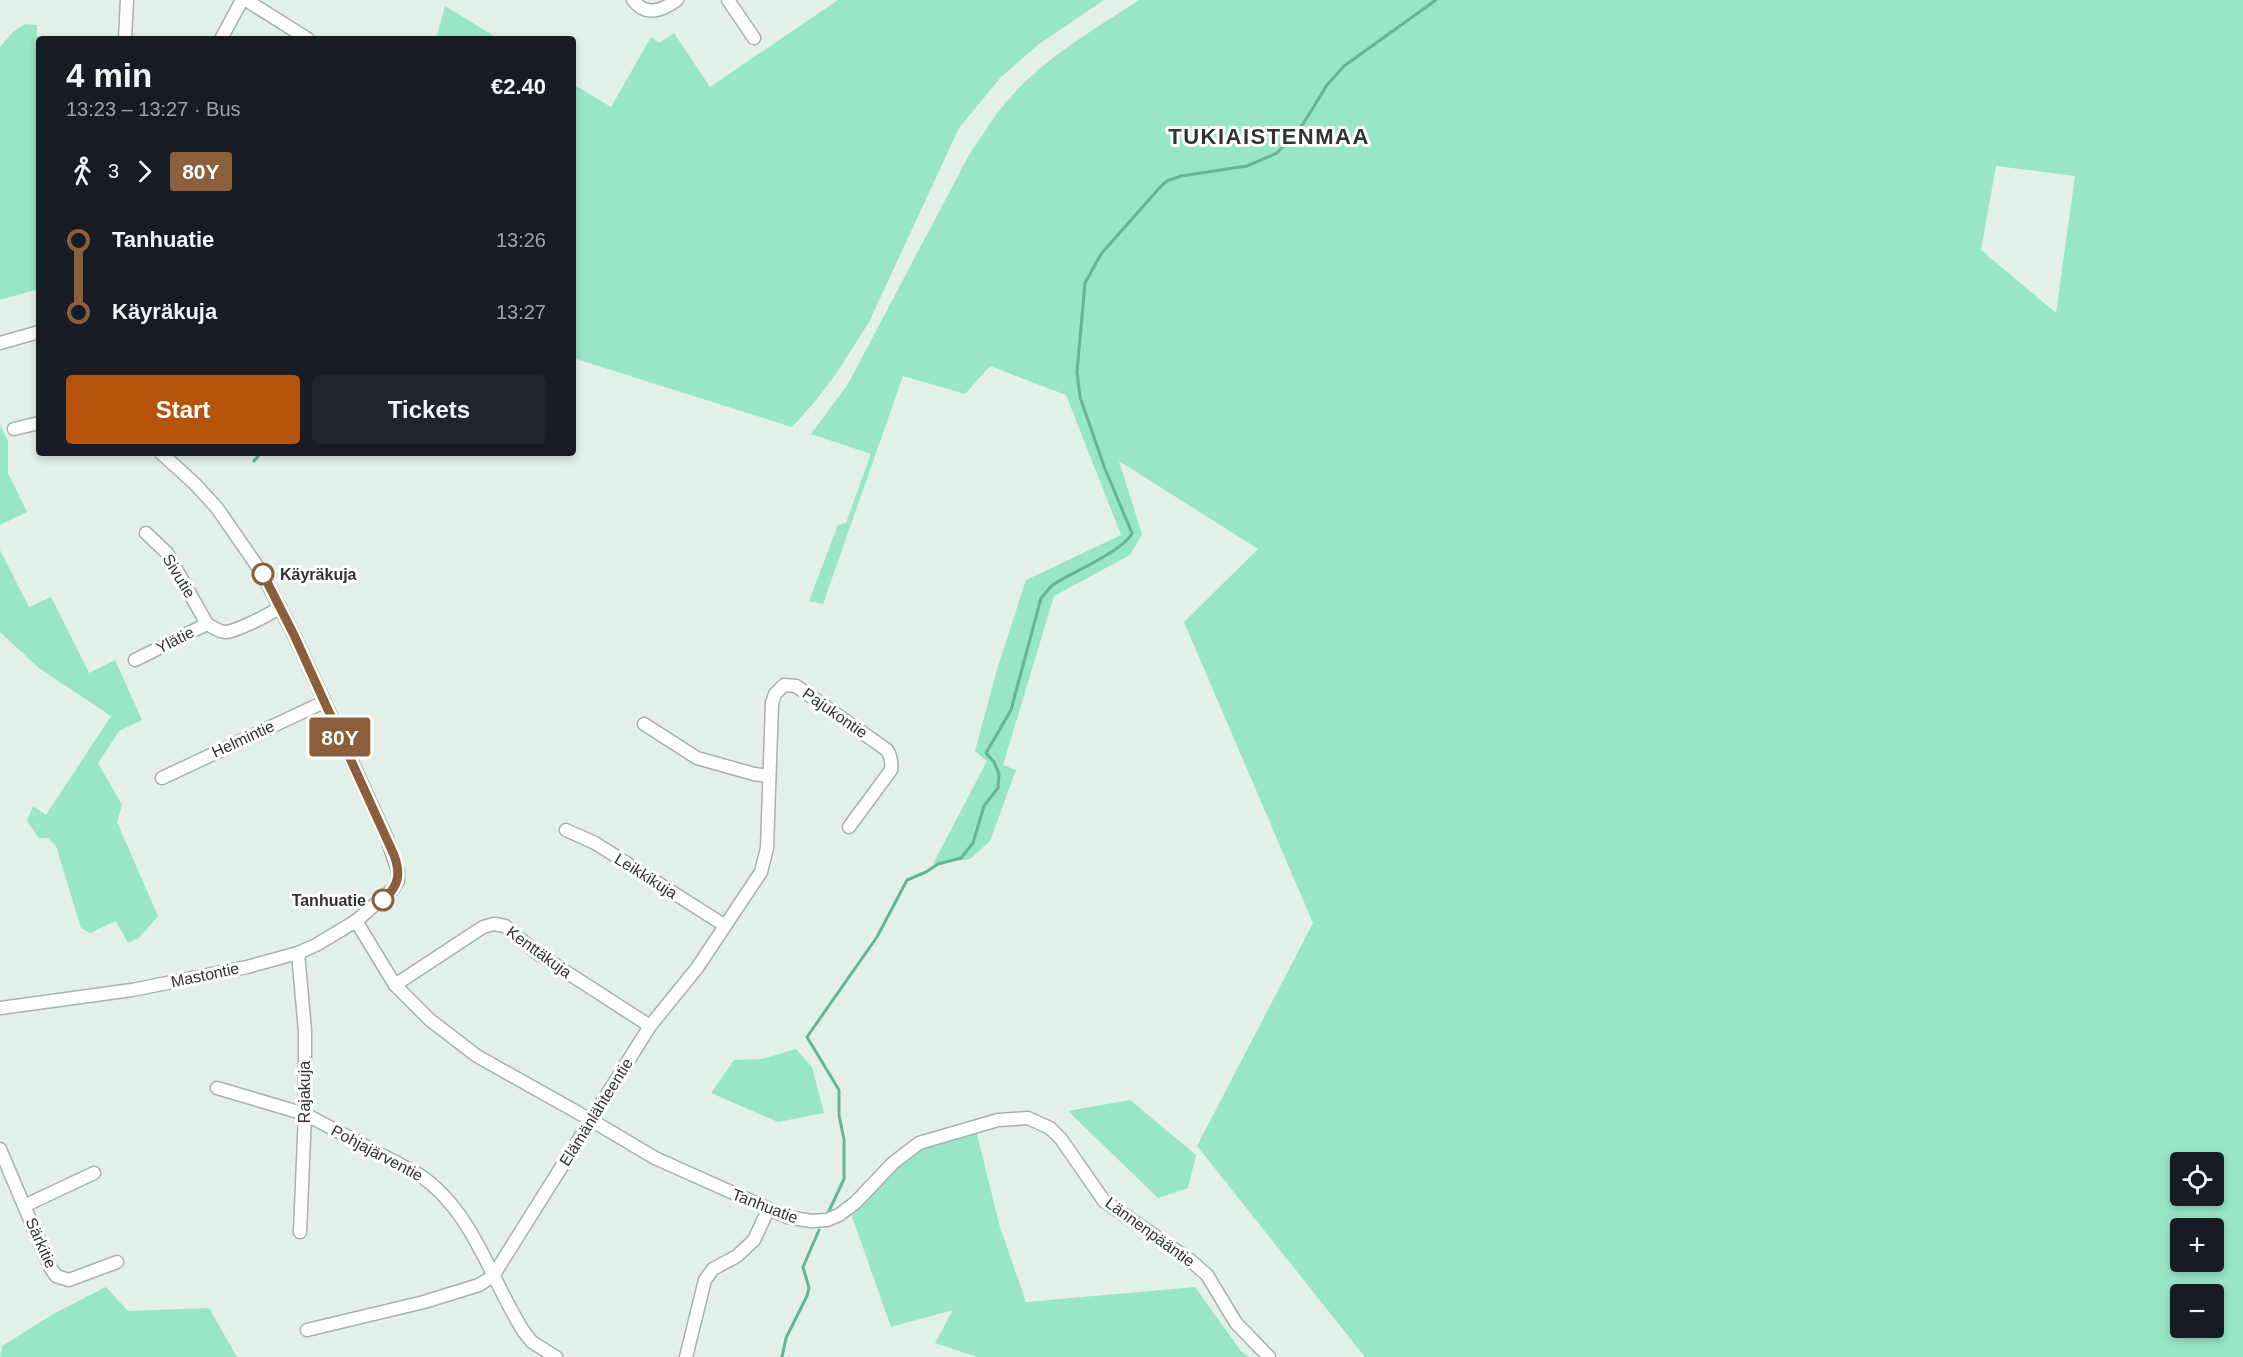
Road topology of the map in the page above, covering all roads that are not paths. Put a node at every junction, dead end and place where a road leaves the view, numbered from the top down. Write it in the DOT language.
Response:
graph roads {
  1 [pos="127,0"];
  2 [pos="244,0"];
  3 [pos="633,0"];
  4 [pos="676,0"];
  5 [pos="728,0"];
  6 [pos="125,36"];
  7 [pos="223,36"];
  8 [pos="303,36"];
  9 [pos="754,38"];
  10 [pos="36,333"];
  11 [pos="0,343"];
  12 [pos="36,424"];
  13 [pos="14,429"];
  14 [pos="164,456"];
  15 [pos="146,533"];
  16 [pos="280,608"];
  17 [pos="207,624"];
  18 [pos="135,660"];
  19 [pos="324,702"];
  20 [pos="644,724"];
  21 [pos="769,776"];
  22 [pos="162,777"];
  23 [pos="849,827"];
  24 [pos="566,830"];
  25 [pos="356,921"];
  26 [pos="724,925"];
  27 [pos="298,953"];
  28 [pos="395,985"];
  29 [pos="0,1008"];
  30 [pos="650,1026"];
  31 [pos="218,1088"];
  32 [pos="305,1114"];
  33 [pos="591,1120"];
  34 [pos="0,1149"];
  35 [pos="94,1173"];
  36 [pos="24,1206"];
  37 [pos="768,1210"];
  38 [pos="839,1215"];
  39 [pos="300,1232"];
  40 [pos="117,1262"];
  41 [pos="493,1276"];
  42 [pos="307,1330"];
  43 [pos="556,1357"];
  44 [pos="686,1357"];
  45 [pos="1269,1357"];
  1 -- 6 [label="street"];
  2 -- 7 [label="street"];
  2 -- 8 [label="street"];
  3 -- 4 [label="street"];
  5 -- 9 [label="street"];
  10 -- 11 [label="street"];
  12 -- 13 [label="street"];
  14 -- 16 [label="street"];
  15 -- 17 [label="street, Sivutie"];
  16 -- 17 [label="street, Ylätie"];
  16 -- 19 [label="street"];
  17 -- 18 [label="street, Ylätie"];
  19 -- 22 [label="street, Helmintie"];
  19 -- 25 [label="street, Mastontie"];
  20 -- 21 [label="street"];
  21 -- 23 [label="street, Pajukontie"];
  21 -- 26 [label="street, Elämänlähteentie"];
  24 -- 26 [label="street, Leikkikuja"];
  25 -- 27 [label="street, Mastontie"];
  25 -- 28 [label="street, Tanhuatie"];
  26 -- 30 [label="street, Elämänlähteentie"];
  27 -- 29 [label="street, Mastontie"];
  27 -- 32 [label="street, Rajakuja"];
  28 -- 30 [label="street, Kenttäkuja"];
  28 -- 33 [label="street, Tanhuatie"];
  30 -- 33 [label="street, Elämänlähteentie"];
  31 -- 32 [label="street, Pohjajärventie"];
  32 -- 39 [label="street, Rajakuja"];
  32 -- 41 [label="street, Pohjajärventie"];
  33 -- 37 [label="street, Tanhuatie"];
  33 -- 41 [label="street, Elämänlähteentie"];
  34 -- 36 [label="street, Särkitie"];
  35 -- 36 [label="street"];
  36 -- 40 [label="street, Särkitie"];
  37 -- 38 [label="street, Tanhuatie"];
  37 -- 44 [label="street"];
  38 -- 45 [label="street, Lännenpääntie"];
  41 -- 42 [label="street"];
  41 -- 43 [label="street, Pohjajärventie"];
}
